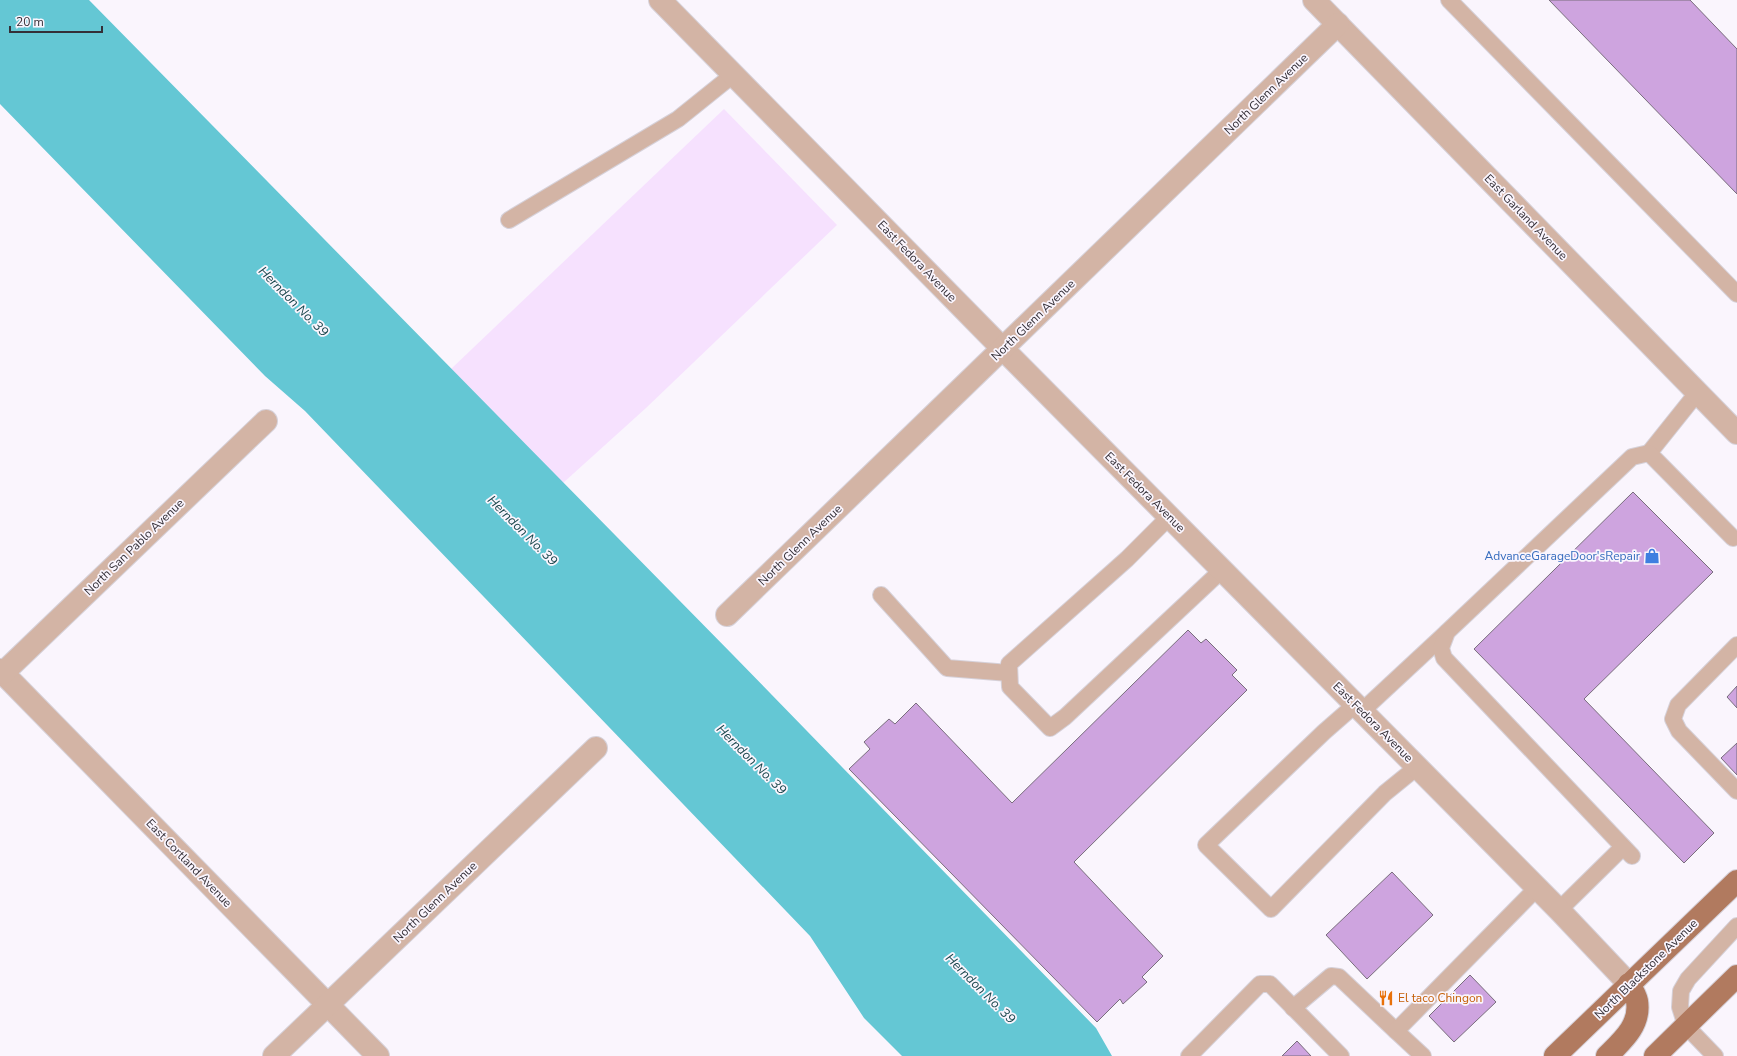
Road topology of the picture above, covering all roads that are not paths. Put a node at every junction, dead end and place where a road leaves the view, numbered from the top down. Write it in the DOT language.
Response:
graph roads {
  1 [pos="660,0"];
  2 [pos="1314,0"];
  3 [pos="1449,0"];
  4 [pos="1338,24"];
  5 [pos="734,74"];
  6 [pos="509,220"];
  7 [pos="1737,294"];
  8 [pos="1003,349"];
  9 [pos="1697,393"];
  10 [pos="266,421"];
  11 [pos="1737,433"];
  12 [pos="1650,453"];
  13 [pos="1169,517"];
  14 [pos="1733,538"];
  15 [pos="1222,570"];
  16 [pos="881,595"];
  17 [pos="727,615"];
  18 [pos="1447,632"];
  19 [pos="1737,645"];
  20 [pos="1,672"];
  21 [pos="1009,673"];
  22 [pos="1359,708"];
  23 [pos="596,748"];
  24 [pos="1417,767"];
  25 [pos="1737,791"];
  26 [pos="1737,881"];
  27 [pos="1537,888"];
  28 [pos="1559,910"];
  29 [pos="1737,926"];
  30 [pos="1737,976"];
  31 [pos="1629,984"];
  32 [pos="328,1005"];
  33 [pos="1294,1008"];
  34 [pos="1686,1026"];
  35 [pos="1396,1031"];
  36 [pos="274,1056"];
  37 [pos="378,1056"];
  38 [pos="1189,1056"];
  39 [pos="1341,1056"];
  40 [pos="1423,1056"];
  41 [pos="1555,1056"];
  42 [pos="1607,1056"];
  43 [pos="1655,1056"];
  44 [pos="1715,1056"];
  1 -- 5 [label="street, East Fedora Avenue"];
  2 -- 4 [label="street, East Garland Avenue"];
  3 -- 7 [label="lane"];
  4 -- 8 [label="street, North Glenn Avenue"];
  4 -- 9 [label="street, East Garland Avenue"];
  5 -- 6 [label="lane"];
  5 -- 8 [label="street, East Fedora Avenue"];
  8 -- 13 [label="street, East Fedora Avenue"];
  8 -- 17 [label="street, North Glenn Avenue"];
  9 -- 11 [label="street, East Garland Avenue"];
  9 -- 12 [label="lane"];
  10 -- 20 [label="street, North San Pablo Avenue"];
  12 -- 14 [label="lane"];
  12 -- 18 [label="lane"];
  13 -- 15 [label="street, East Fedora Avenue"];
  13 -- 21 [label="lane"];
  15 -- 21 [label="lane"];
  15 -- 22 [label="street, East Fedora Avenue"];
  16 -- 21 [label="lane"];
  18 -- 22 [label="lane"];
  18 -- 28 [label="lane"];
  19 -- 25 [label="lane"];
  20 -- 32 [label="street, East Cortland Avenue"];
  22 -- 24 [label="street, East Fedora Avenue"];
  22 -- 24 [label="lane"];
  23 -- 32 [label="street, North Glenn Avenue"];
  24 -- 27 [label="street, East Fedora Avenue"];
  26 -- 31 [label="main road, North Blackstone Avenue"];
  27 -- 28 [label="street, East Fedora Avenue"];
  27 -- 35 [label="lane"];
  28 -- 31 [label="street, East Fedora Avenue"];
  29 -- 34 [label="lane"];
  30 -- 34 [label="main road"];
  31 -- 41 [label="main road, North Blackstone Avenue"];
  31 -- 42 [label="main road"];
  32 -- 36 [label="street, North Glenn Avenue"];
  32 -- 37 [label="street, East Cortland Avenue"];
  33 -- 35 [label="lane"];
  33 -- 38 [label="lane"];
  33 -- 39 [label="lane"];
  34 -- 43 [label="main road"];
  34 -- 44 [label="lane"];
  35 -- 40 [label="lane"];
}
